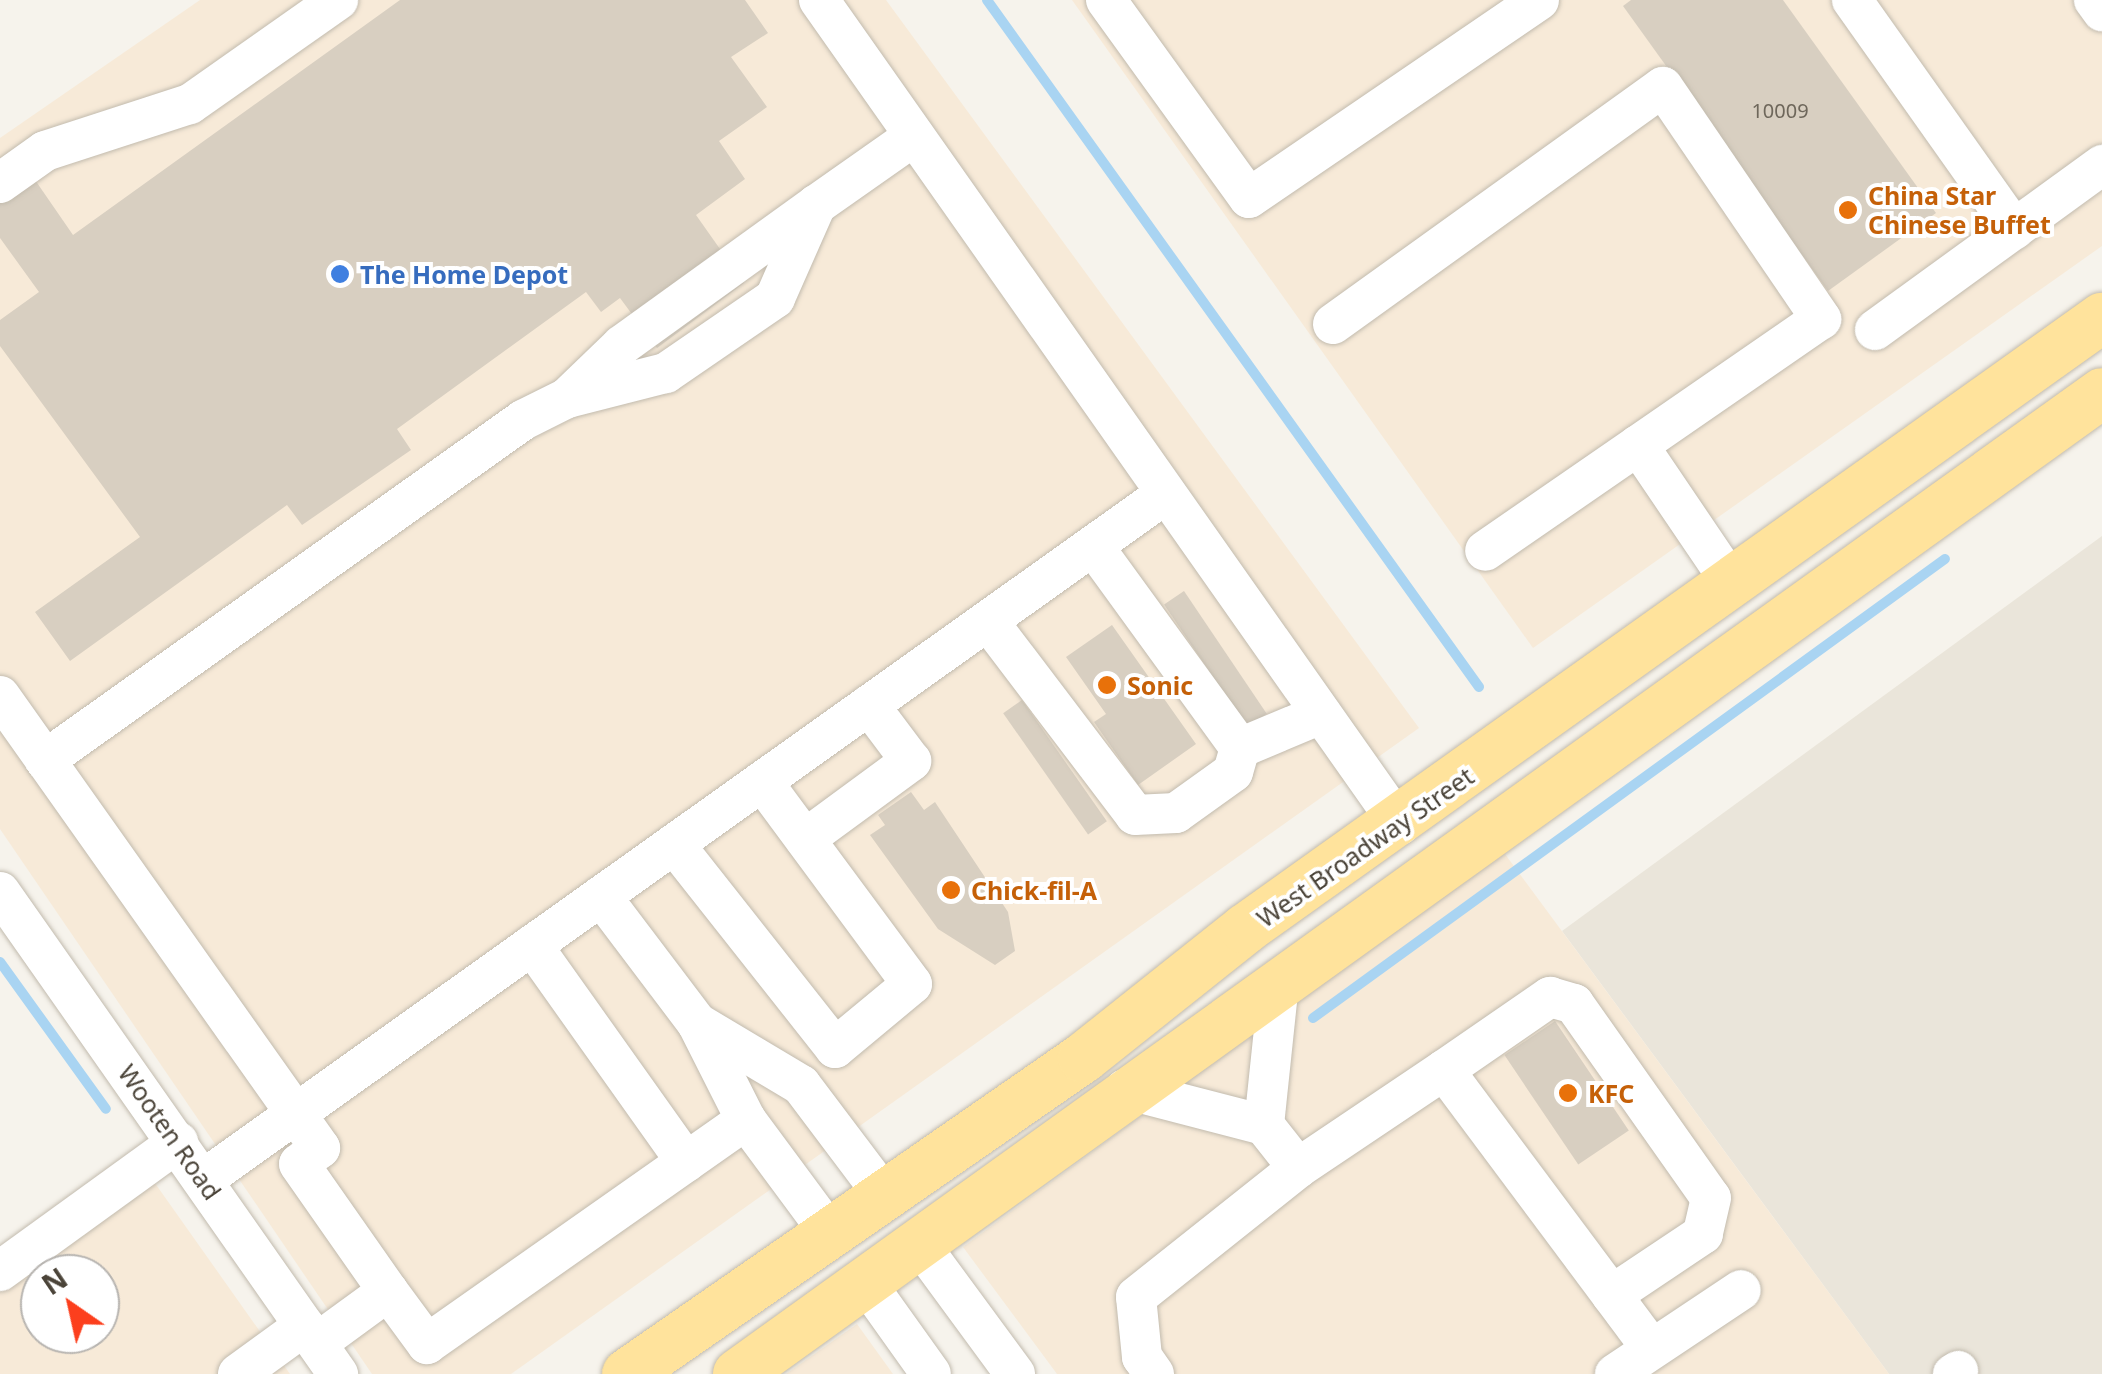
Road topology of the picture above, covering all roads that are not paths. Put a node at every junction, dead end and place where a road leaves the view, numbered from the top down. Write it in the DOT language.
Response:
graph roads {
  1 [pos="338,0"];
  2 [pos="819,0"];
  3 [pos="1106,0"];
  4 [pos="1539,0"];
  5 [pos="1852,0"];
  6 [pos="2094,0"];
  7 [pos="2102,11"];
  8 [pos="914,136"];
  9 [pos="2099,172"];
  10 [pos="0,183"];
  11 [pos="2014,228"];
  12 [pos="2102,318"];
  13 [pos="1334,324"];
  14 [pos="1875,330"];
  15 [pos="2102,393"];
  16 [pos="1979,409"];
  17 [pos="1638,445"];
  18 [pos="2014,458"];
  19 [pos="1164,494"];
  20 [pos="1093,546"];
  21 [pos="1485,551"];
  22 [pos="1732,584"];
  23 [pos="988,621"];
  24 [pos="0,696"];
  25 [pos="869,705"];
  26 [pos="1321,714"];
  27 [pos="1240,748"];
  28 [pos="45,760"];
  29 [pos="762,782"];
  30 [pos="1400,825"];
  31 [pos="805,839"];
  32 [pos="674,844"];
  33 [pos="601,896"];
  34 [pos="5,910"];
  35 [pos="532,946"];
  36 [pos="1279,983"];
  37 [pos="697,1024"];
  38 [pos="1444,1070"];
  39 [pos="1125,1089"];
  40 [pos="296,1114"];
  41 [pos="746,1120"];
  42 [pos="1264,1125"];
  43 [pos="178,1142"];
  44 [pos="686,1162"];
  45 [pos="1298,1168"];
  46 [pos="204,1179"];
  47 [pos="883,1194"];
  48 [pos="829,1232"];
  49 [pos="918,1242"];
  50 [pos="0,1271"];
  51 [pos="864,1280"];
  52 [pos="1741,1290"];
  53 [pos="388,1291"];
  54 [pos="1612,1296"];
  55 [pos="320,1348"];
  56 [pos="1651,1348"];
  57 [pos="238,1374"];
  58 [pos="627,1374"];
  59 [pos="738,1374"];
  60 [pos="930,1374"];
  61 [pos="1015,1374"];
  62 [pos="1154,1374"];
  63 [pos="1615,1374"];
  1 -- 10 [label="street"];
  2 -- 8 [label="street"];
  3 -- 4 [label="street"];
  5 -- 11 [label="street"];
  6 -- 7 [label="street"];
  8 -- 19 [label="street"];
  8 -- 28 [label="street"];
  9 -- 11 [label="street"];
  11 -- 14 [label="street"];
  12 -- 16 [label="main road, West Broadway Street"];
  13 -- 17 [label="street"];
  15 -- 18 [label="main road"];
  16 -- 18 [label="main road"];
  16 -- 22 [label="main road, West Broadway Street"];
  17 -- 21 [label="street"];
  17 -- 22 [label="street"];
  18 -- 36 [label="main road"];
  19 -- 20 [label="street"];
  19 -- 26 [label="street"];
  20 -- 23 [label="street"];
  20 -- 27 [label="street"];
  22 -- 30 [label="main road, West Broadway Street"];
  23 -- 25 [label="street"];
  23 -- 27 [label="street"];
  24 -- 28 [label="street"];
  25 -- 29 [label="street"];
  25 -- 31 [label="street"];
  26 -- 27 [label="street"];
  26 -- 30 [label="street"];
  28 -- 40 [label="street"];
  29 -- 31 [label="street"];
  29 -- 32 [label="street"];
  30 -- 47 [label="main road, West Broadway Street"];
  31 -- 32 [label="street"];
  32 -- 33 [label="street"];
  33 -- 35 [label="street"];
  33 -- 37 [label="street"];
  34 -- 43 [label="street, Wooten Road"];
  35 -- 40 [label="street"];
  35 -- 44 [label="street"];
  36 -- 39 [label="main road"];
  36 -- 42 [label="street"];
  37 -- 41 [label="street"];
  37 -- 47 [label="street"];
  38 -- 45 [label="street"];
  38 -- 54 [label="street"];
  38 -- 54 [label="street"];
  39 -- 42 [label="street"];
  39 -- 49 [label="main road"];
  40 -- 46 [label="street"];
  40 -- 53 [label="street"];
  41 -- 44 [label="street"];
  41 -- 48 [label="street"];
  42 -- 45 [label="street"];
  43 -- 46 [label="street, Wooten Road"];
  43 -- 50 [label="street"];
  44 -- 53 [label="street"];
  45 -- 62 [label="street"];
  46 -- 55 [label="street, Wooten Road"];
  47 -- 48 [label="main road, West Broadway Street"];
  47 -- 49 [label="main road"];
  48 -- 51 [label="main road"];
  48 -- 58 [label="main road, West Broadway Street"];
  49 -- 51 [label="main road"];
  49 -- 61 [label="street"];
  51 -- 59 [label="main road"];
  51 -- 60 [label="street"];
  52 -- 56 [label="street"];
  53 -- 55 [label="street"];
  54 -- 56 [label="street"];
  55 -- 57 [label="street"];
  56 -- 63 [label="street"];
}
